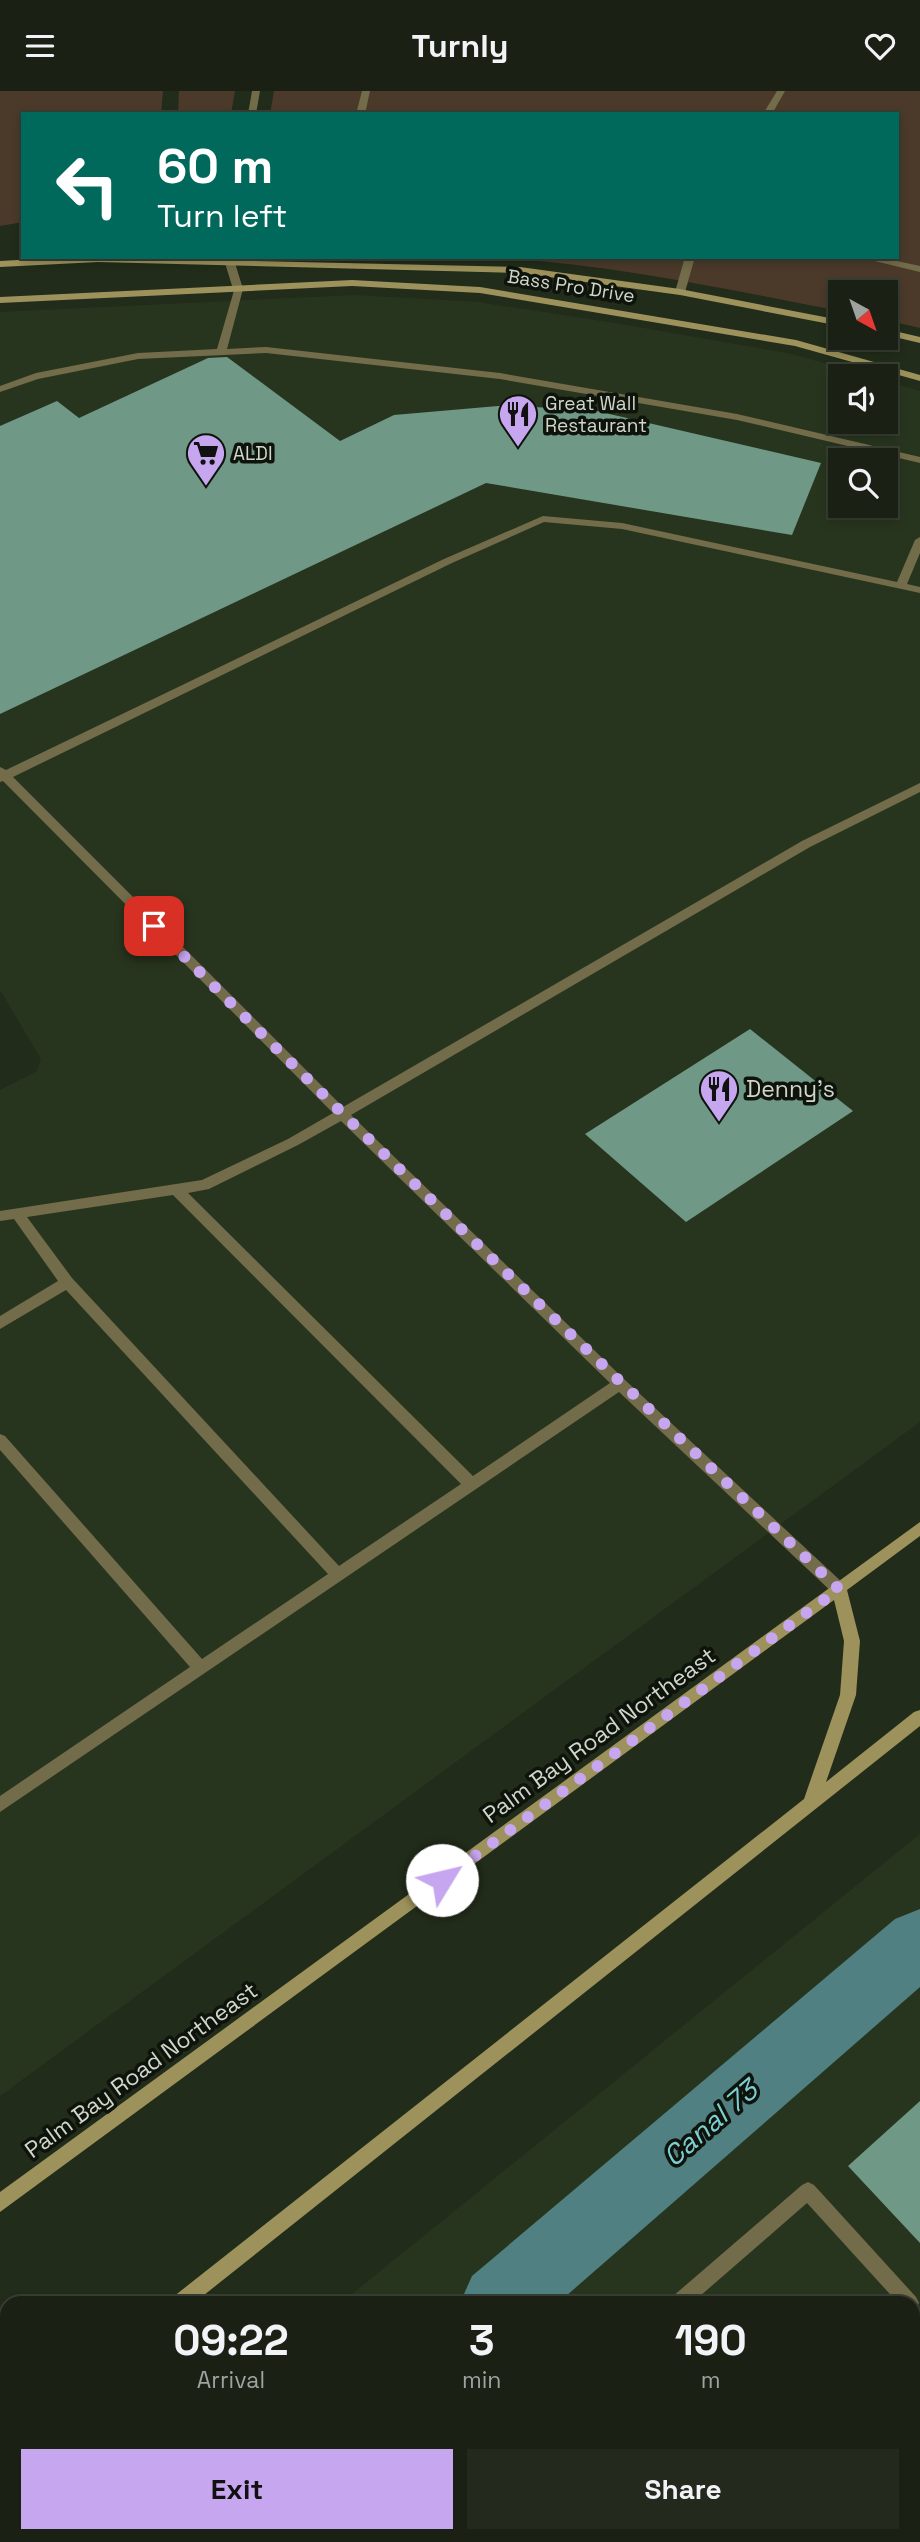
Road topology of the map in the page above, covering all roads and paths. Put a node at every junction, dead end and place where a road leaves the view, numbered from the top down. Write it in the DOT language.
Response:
graph roads {
  1 [pos="256,91"];
  2 [pos="366,91"];
  3 [pos="781,91"];
  4 [pos="252,112"];
  5 [pos="361,112"];
  6 [pos="768,112"];
  7 [pos="82,259"];
  8 [pos="164,259"];
  9 [pos="689,259"];
  10 [pos="872,259"];
  11 [pos="230,260"];
  12 [pos="0,264"];
  13 [pos="920,269"];
  14 [pos="238,289"];
  15 [pos="680,292"];
  16 [pos="0,300"];
  17 [pos="828,321"];
  18 [pos="898,335"];
  19 [pos="920,340"];
  20 [pos="220,352"];
  21 [pos="920,378"];
  22 [pos="0,389"];
  23 [pos="920,460"];
  24 [pos="920,540"];
  25 [pos="901,586"];
  26 [pos="920,590"];
  27 [pos="2,775"];
  28 [pos="920,787"];
  29 [pos="341,1114"];
  30 [pos="178,1191"];
  31 [pos="17,1213"];
  32 [pos="0,1216"];
  33 [pos="67,1282"];
  34 [pos="0,1323"];
  35 [pos="620,1384"];
  36 [pos="0,1440"];
  37 [pos="471,1484"];
  38 [pos="920,1528"];
  39 [pos="338,1575"];
  40 [pos="839,1589"];
  41 [pos="201,1669"];
  42 [pos="920,1717"];
  43 [pos="810,1803"];
  44 [pos="0,1805"];
  45 [pos="0,2203"];
  46 [pos="188,2296"];
  47 [pos="686,2296"];
  48 [pos="904,2296"];
  1 -- 4 [label="street"];
  2 -- 5 [label="street"];
  3 -- 6 [label="street"];
  7 -- 12 [label="street, Bass Pro Drive"];
  8 -- 11 [label="street, Bass Pro Drive"];
  9 -- 15 [label="street"];
  10 -- 13 [label="street"];
  11 -- 14 [label="street"];
  11 -- 15 [label="street, Bass Pro Drive"];
  14 -- 16 [label="street, Bass Pro Drive"];
  14 -- 20 [label="street"];
  14 -- 21 [label="street, Bass Pro Drive"];
  15 -- 17 [label="street, Bass Pro Drive"];
  18 -- 19 [label="street"];
  20 -- 22 [label="street"];
  20 -- 23 [label="street"];
  24 -- 25 [label="street"];
  25 -- 26 [label="street"];
  25 -- 27 [label="street"];
  27 -- 29 [label="street"];
  28 -- 29 [label="street"];
  29 -- 30 [label="street"];
  29 -- 35 [label="street"];
  30 -- 31 [label="street"];
  30 -- 37 [label="street"];
  31 -- 32 [label="street"];
  31 -- 33 [label="street"];
  33 -- 34 [label="street"];
  33 -- 39 [label="street"];
  35 -- 37 [label="street"];
  35 -- 40 [label="street"];
  36 -- 41 [label="street"];
  37 -- 39 [label="street"];
  38 -- 40 [label="street, Palm Bay Road Northeast"];
  39 -- 41 [label="street"];
  40 -- 43 [label="street"];
  40 -- 45 [label="street, Palm Bay Road Northeast"];
  41 -- 44 [label="street"];
  42 -- 43 [label="street"];
  43 -- 46 [label="street"];
  47 -- 48 [label="street"];
}
